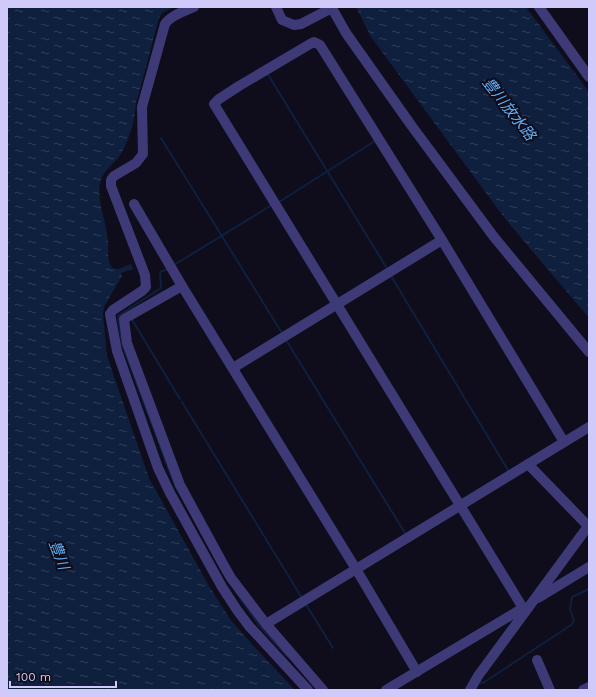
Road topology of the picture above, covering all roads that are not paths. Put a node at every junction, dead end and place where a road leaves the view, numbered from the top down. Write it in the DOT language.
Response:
graph roads {
  1 [pos="194,7"];
  2 [pos="276,7"];
  3 [pos="539,7"];
  4 [pos="589,77"];
  5 [pos="134,204"];
  6 [pos="442,240"];
  7 [pos="182,286"];
  8 [pos="338,305"];
  9 [pos="589,352"];
  10 [pos="233,368"];
  11 [pos="587,431"];
  12 [pos="564,442"];
  13 [pos="528,464"];
  14 [pos="460,505"];
  15 [pos="589,526"];
  16 [pos="589,567"];
  17 [pos="356,569"];
  18 [pos="533,601"];
  19 [pos="524,610"];
  20 [pos="266,624"];
  21 [pos="537,660"];
  22 [pos="417,672"];
  23 [pos="589,687"];
  24 [pos="308,690"];
  25 [pos="323,690"];
  26 [pos="386,690"];
  27 [pos="470,690"];
  28 [pos="550,690"];
  29 [pos="583,690"];
  1 -- 24 [label="street"];
  2 -- 9 [label="street"];
  3 -- 4 [label="street"];
  5 -- 7 [label="street"];
  6 -- 8 [label="street"];
  6 -- 8 [label="street"];
  6 -- 12 [label="street"];
  7 -- 10 [label="street"];
  7 -- 20 [label="street"];
  8 -- 10 [label="street"];
  8 -- 14 [label="street"];
  10 -- 17 [label="street"];
  11 -- 12 [label="street"];
  12 -- 13 [label="street"];
  13 -- 14 [label="street"];
  13 -- 15 [label="street"];
  14 -- 17 [label="street"];
  14 -- 19 [label="street"];
  15 -- 18 [label="street"];
  16 -- 18 [label="street"];
  17 -- 20 [label="street"];
  17 -- 22 [label="street"];
  18 -- 19 [label="street"];
  19 -- 22 [label="street"];
  19 -- 27 [label="street"];
  20 -- 25 [label="street"];
  21 -- 28 [label="street"];
  22 -- 26 [label="street"];
  23 -- 29 [label="street"];
}
